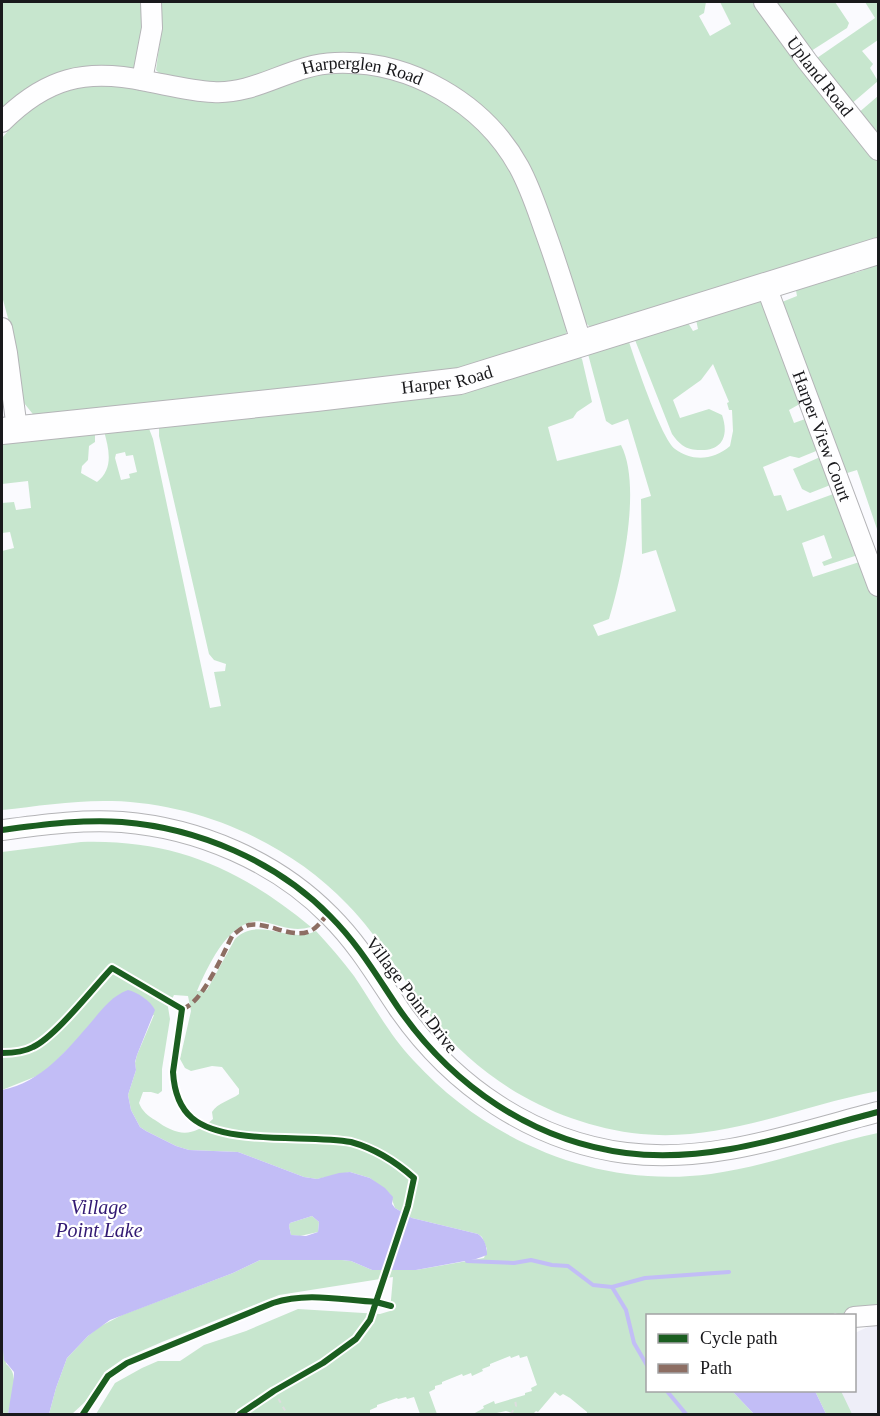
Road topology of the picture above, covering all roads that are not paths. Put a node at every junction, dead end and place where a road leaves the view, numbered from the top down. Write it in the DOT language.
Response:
graph roads {
  1 [pos="151,2"];
  2 [pos="764,2"];
  3 [pos="142,80"];
  4 [pos="2,122"];
  5 [pos="879,150"];
  6 [pos="879,251"];
  7 [pos="766,286"];
  8 [pos="2,328"];
  9 [pos="581,342"];
  10 [pos="9,430"];
  11 [pos="879,586"];
  12 [pos="2,830"];
  13 [pos="879,1112"];
  14 [pos="879,1315"];
  15 [pos="856,1317"];
  1 -- 3 [label="street"];
  2 -- 5 [label="street, Upland Road"];
  3 -- 4 [label="street, Harperglen Road"];
  3 -- 9 [label="street, Harperglen Road"];
  6 -- 7 [label="main road, Harper Road"];
  7 -- 9 [label="main road, Harper Road"];
  7 -- 11 [label="street, Harper View Court"];
  8 -- 10 [label="street"];
  9 -- 10 [label="main road, Harper Road"];
  12 -- 13 [label="street, Village Point Drive"];
  14 -- 15 [label="street"];
}
